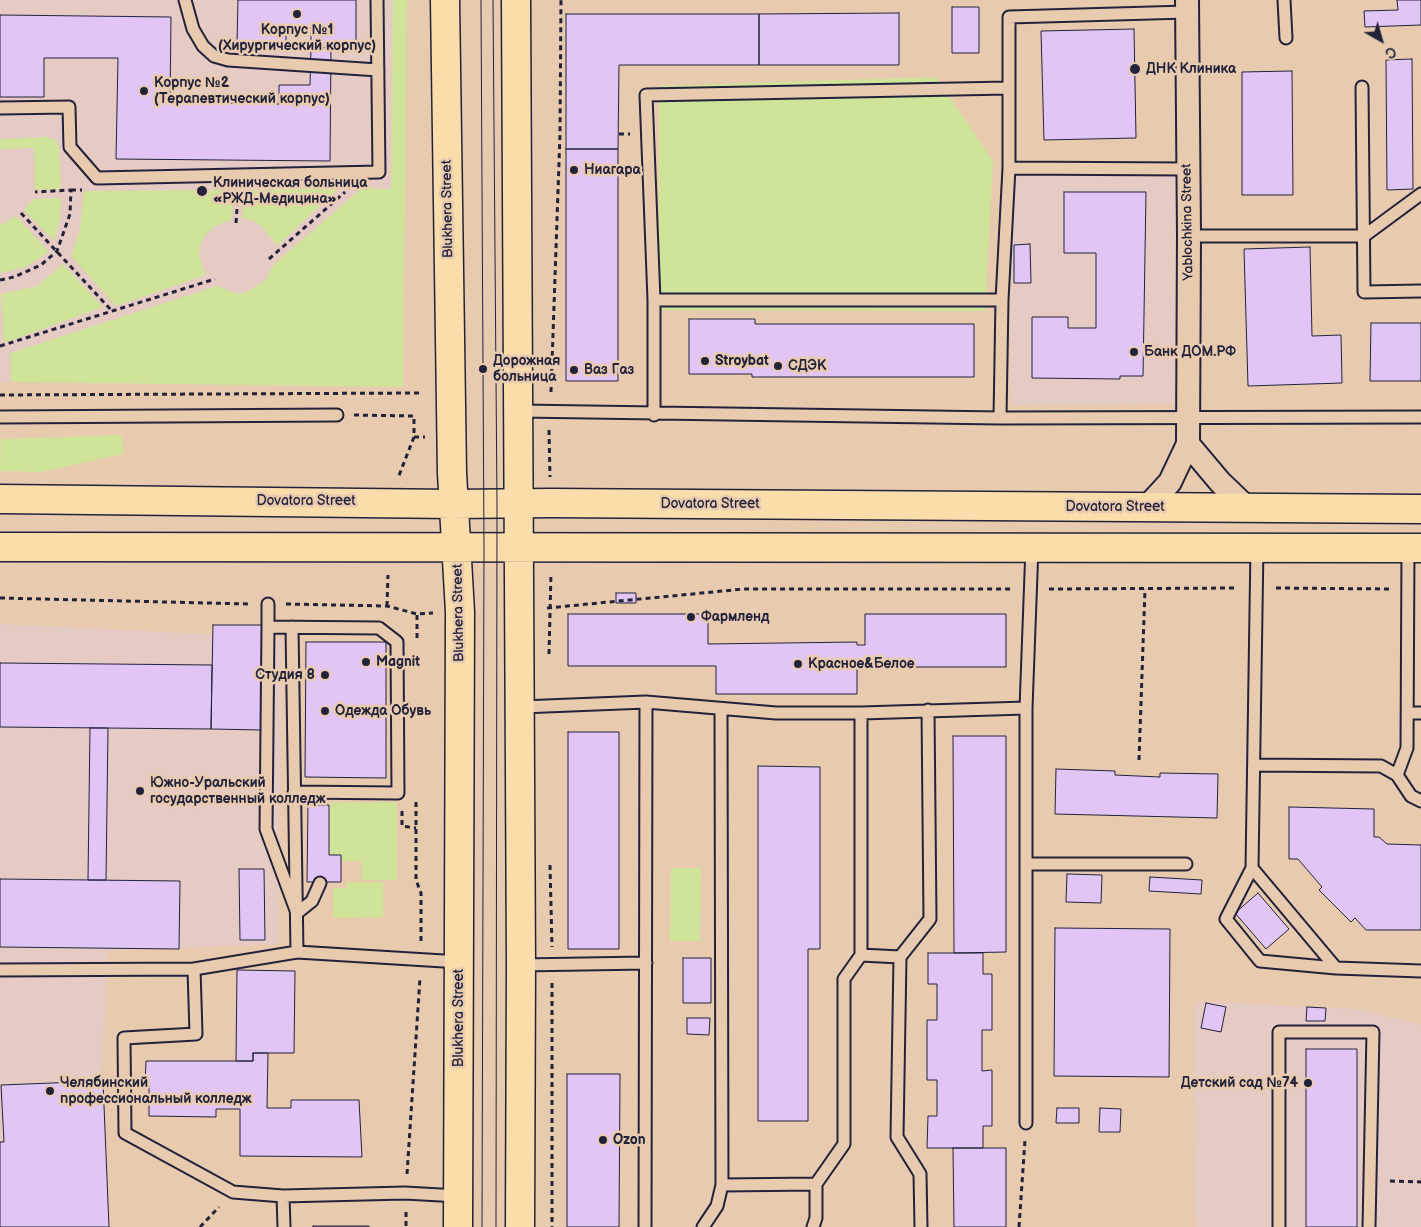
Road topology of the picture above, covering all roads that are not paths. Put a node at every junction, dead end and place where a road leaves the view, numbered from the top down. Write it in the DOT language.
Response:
graph roads {
  1 [pos="185,0"];
  2 [pos="377,0"];
  3 [pos="446,0"];
  4 [pos="516,0"];
  5 [pos="1284,0"];
  6 [pos="1187,6"];
  7 [pos="1286,38"];
  8 [pos="378,70"];
  9 [pos="1362,87"];
  10 [pos="1008,88"];
  11 [pos="0,108"];
  12 [pos="1009,168"];
  13 [pos="1187,169"];
  14 [pos="1421,194"];
  15 [pos="1189,236"];
  16 [pos="1364,236"];
  17 [pos="1421,291"];
  18 [pos="654,300"];
  19 [pos="1002,300"];
  20 [pos="337,415"];
  21 [pos="654,415"];
  22 [pos="1421,417"];
  23 [pos="0,418"];
  24 [pos="1000,418"];
  25 [pos="1188,419"];
  26 [pos="520,424"];
  27 [pos="1188,444"];
  28 [pos="0,499"];
  29 [pos="519,503"];
  30 [pos="453,504"];
  31 [pos="1147,507"];
  32 [pos="1246,507"];
  33 [pos="1421,508"];
  34 [pos="0,547"];
  35 [pos="457,547"];
  36 [pos="519,547"];
  37 [pos="1032,548"];
  38 [pos="1257,548"];
  39 [pos="1414,548"];
  40 [pos="268,604"];
  41 [pos="268,627"];
  42 [pos="292,627"];
  43 [pos="646,702"];
  44 [pos="520,707"];
  45 [pos="1026,708"];
  46 [pos="721,710"];
  47 [pos="928,710"];
  48 [pos="861,713"];
  49 [pos="1407,713"];
  50 [pos="1421,713"];
  51 [pos="1254,765"];
  52 [pos="1397,776"];
  53 [pos="294,792"];
  54 [pos="1421,801"];
  55 [pos="1027,864"];
  56 [pos="1186,864"];
  57 [pos="1252,868"];
  58 [pos="320,883"];
  59 [pos="297,914"];
  60 [pos="297,952"];
  61 [pos="861,955"];
  62 [pos="900,957"];
  63 [pos="460,962"];
  64 [pos="646,963"];
  65 [pos="521,965"];
  66 [pos="1336,968"];
  67 [pos="194,969"];
  68 [pos="0,970"];
  69 [pos="1421,971"];
  70 [pos="1026,1123"];
  71 [pos="816,1184"];
  72 [pos="722,1185"];
  73 [pos="284,1196"];
  74 [pos="458,1196"];
  75 [pos="284,1227"];
  76 [pos="458,1227"];
  77 [pos="520,1227"];
  78 [pos="645,1227"];
  79 [pos="703,1227"];
  80 [pos="813,1227"];
  81 [pos="921,1227"];
  82 [pos="1279,1227"];
  83 [pos="1370,1227"];
  1 -- 8 [label="lane"];
  2 -- 8 [label="lane"];
  3 -- 30 [label="main road, Blukhera Street"];
  4 -- 26 [label="main road"];
  5 -- 7 [label="lane"];
  6 -- 10 [label="lane"];
  6 -- 13 [label="street, Yablochkina Street"];
  8 -- 11 [label="lane"];
  9 -- 16 [label="lane"];
  10 -- 12 [label="lane"];
  10 -- 18 [label="lane"];
  12 -- 13 [label="lane"];
  12 -- 19 [label="lane"];
  13 -- 15 [label="street, Yablochkina Street"];
  14 -- 16 [label="lane"];
  15 -- 16 [label="lane"];
  15 -- 25 [label="street, Yablochkina Street"];
  16 -- 17 [label="lane"];
  18 -- 19 [label="lane"];
  18 -- 21 [label="lane"];
  19 -- 24 [label="lane"];
  20 -- 23 [label="lane"];
  21 -- 24 [label="lane"];
  21 -- 26 [label="lane"];
  22 -- 25 [label="lane"];
  24 -- 25 [label="lane"];
  25 -- 27 [label="street, Yablochkina Street"];
  26 -- 29 [label="main road"];
  27 -- 31 [label="street"];
  27 -- 32 [label="street"];
  28 -- 30 [label="main road, Dovatora Street"];
  29 -- 30 [label="main road, Dovatora Street"];
  29 -- 31 [label="main road, Dovatora Street"];
  29 -- 36 [label="main road"];
  30 -- 35 [label="main road, Blukhera Street"];
  31 -- 32 [label="main road, Dovatora Street"];
  32 -- 33 [label="main road, Dovatora Street"];
  34 -- 35 [label="main road"];
  35 -- 36 [label="main road"];
  35 -- 63 [label="main road, Blukhera Street"];
  36 -- 37 [label="main road"];
  36 -- 44 [label="main road"];
  37 -- 38 [label="main road"];
  37 -- 45 [label="lane"];
  38 -- 39 [label="main road"];
  38 -- 51 [label="lane"];
  39 -- 49 [label="lane"];
  40 -- 41 [label="lane"];
  41 -- 42 [label="lane"];
  41 -- 59 [label="lane"];
  42 -- 53 [label="lane"];
  42 -- 53 [label="lane"];
  43 -- 44 [label="lane"];
  43 -- 46 [label="lane"];
  43 -- 64 [label="lane"];
  44 -- 65 [label="main road"];
  45 -- 47 [label="lane"];
  45 -- 55 [label="lane"];
  46 -- 48 [label="lane"];
  46 -- 72 [label="lane"];
  47 -- 48 [label="lane"];
  47 -- 62 [label="lane"];
  48 -- 61 [label="lane"];
  49 -- 50 [label="lane"];
  49 -- 52 [label="lane"];
  51 -- 52 [label="lane"];
  51 -- 57 [label="lane"];
  52 -- 54 [label="lane"];
  53 -- 59 [label="lane"];
  55 -- 56 [label="lane"];
  55 -- 70 [label="lane"];
  57 -- 66 [label="lane"];
  57 -- 66 [label="lane"];
  58 -- 59 [label="lane"];
  59 -- 60 [label="lane"];
  60 -- 63 [label="lane"];
  60 -- 67 [label="lane"];
  61 -- 62 [label="lane"];
  61 -- 71 [label="lane"];
  62 -- 81 [label="lane"];
  63 -- 74 [label="main road, Blukhera Street"];
  64 -- 65 [label="lane"];
  64 -- 78 [label="lane"];
  65 -- 77 [label="main road"];
  66 -- 69 [label="lane"];
  67 -- 68 [label="lane"];
  67 -- 73 [label="lane"];
  71 -- 72 [label="lane"];
  71 -- 80 [label="lane"];
  72 -- 79 [label="lane"];
  73 -- 74 [label="lane"];
  73 -- 75 [label="lane"];
  74 -- 76 [label="main road, Blukhera Street"];
  82 -- 83 [label="lane"];
}
